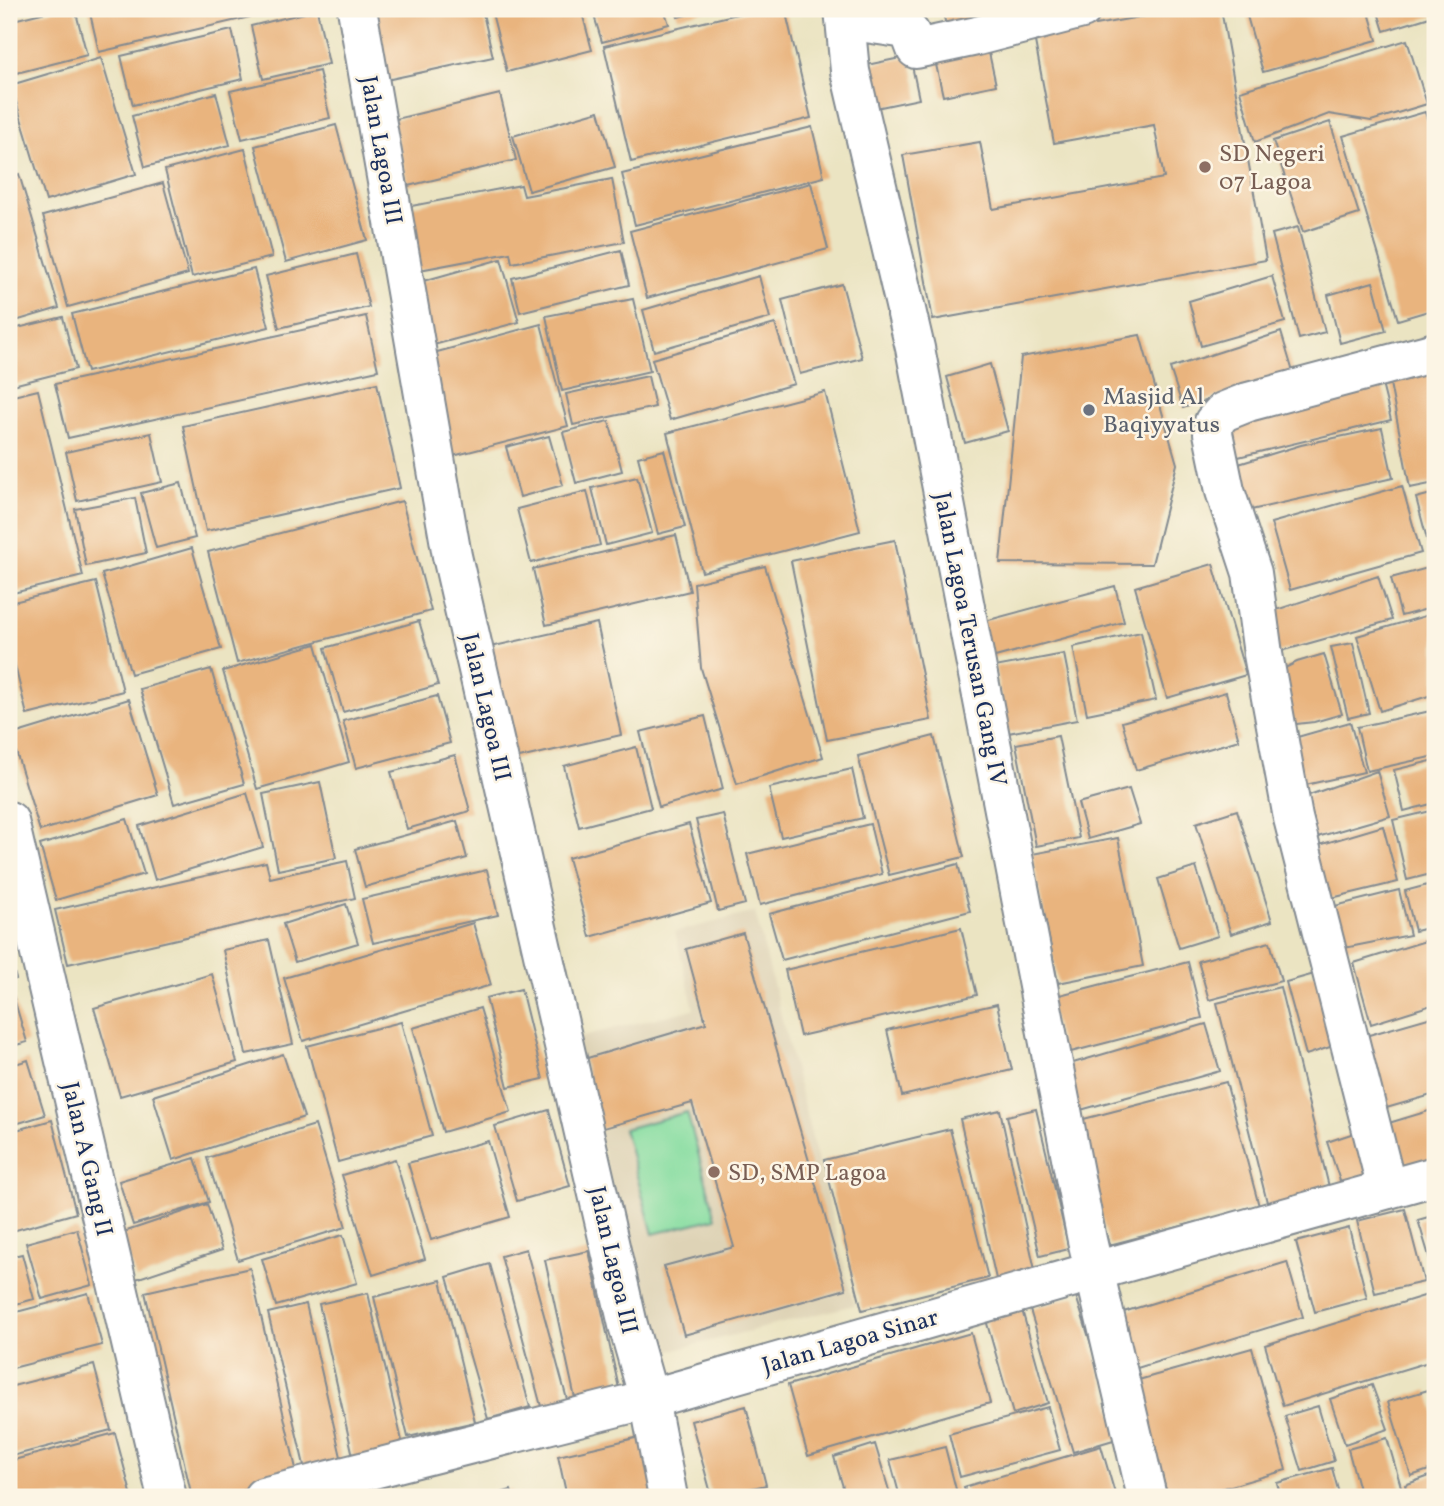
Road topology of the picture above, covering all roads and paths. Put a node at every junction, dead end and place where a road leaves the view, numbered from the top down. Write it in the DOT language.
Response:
graph roads {
  1 [pos="358,9"];
  2 [pos="1082,9"];
  3 [pos="845,14"];
  4 [pos="1435,352"];
  5 [pos="9,821"];
  6 [pos="1435,1176"];
  7 [pos="1387,1189"];
  8 [pos="1095,1270"];
  9 [pos="649,1399"];
  10 [pos="167,1497"];
  11 [pos="263,1497"];
  12 [pos="668,1497"];
  13 [pos="1147,1497"];
  1 -- 9 [label="street, Jalan Lagoa III"];
  2 -- 3 [label="street"];
  3 -- 8 [label="street, Jalan Lagoa Terusan Gang IV"];
  4 -- 7 [label="street"];
  5 -- 10 [label="street, Jalan A Gang II"];
  6 -- 7 [label="street, Jalan Lagoa Sinar"];
  7 -- 8 [label="street, Jalan Lagoa Sinar"];
  8 -- 9 [label="street, Jalan Lagoa Sinar"];
  8 -- 13 [label="street, Jalan Lagoa Terusan Gang IV"];
  9 -- 11 [label="street, Jalan Lagoa Sinar"];
  9 -- 12 [label="street, Jalan Lagoa III"];
}
